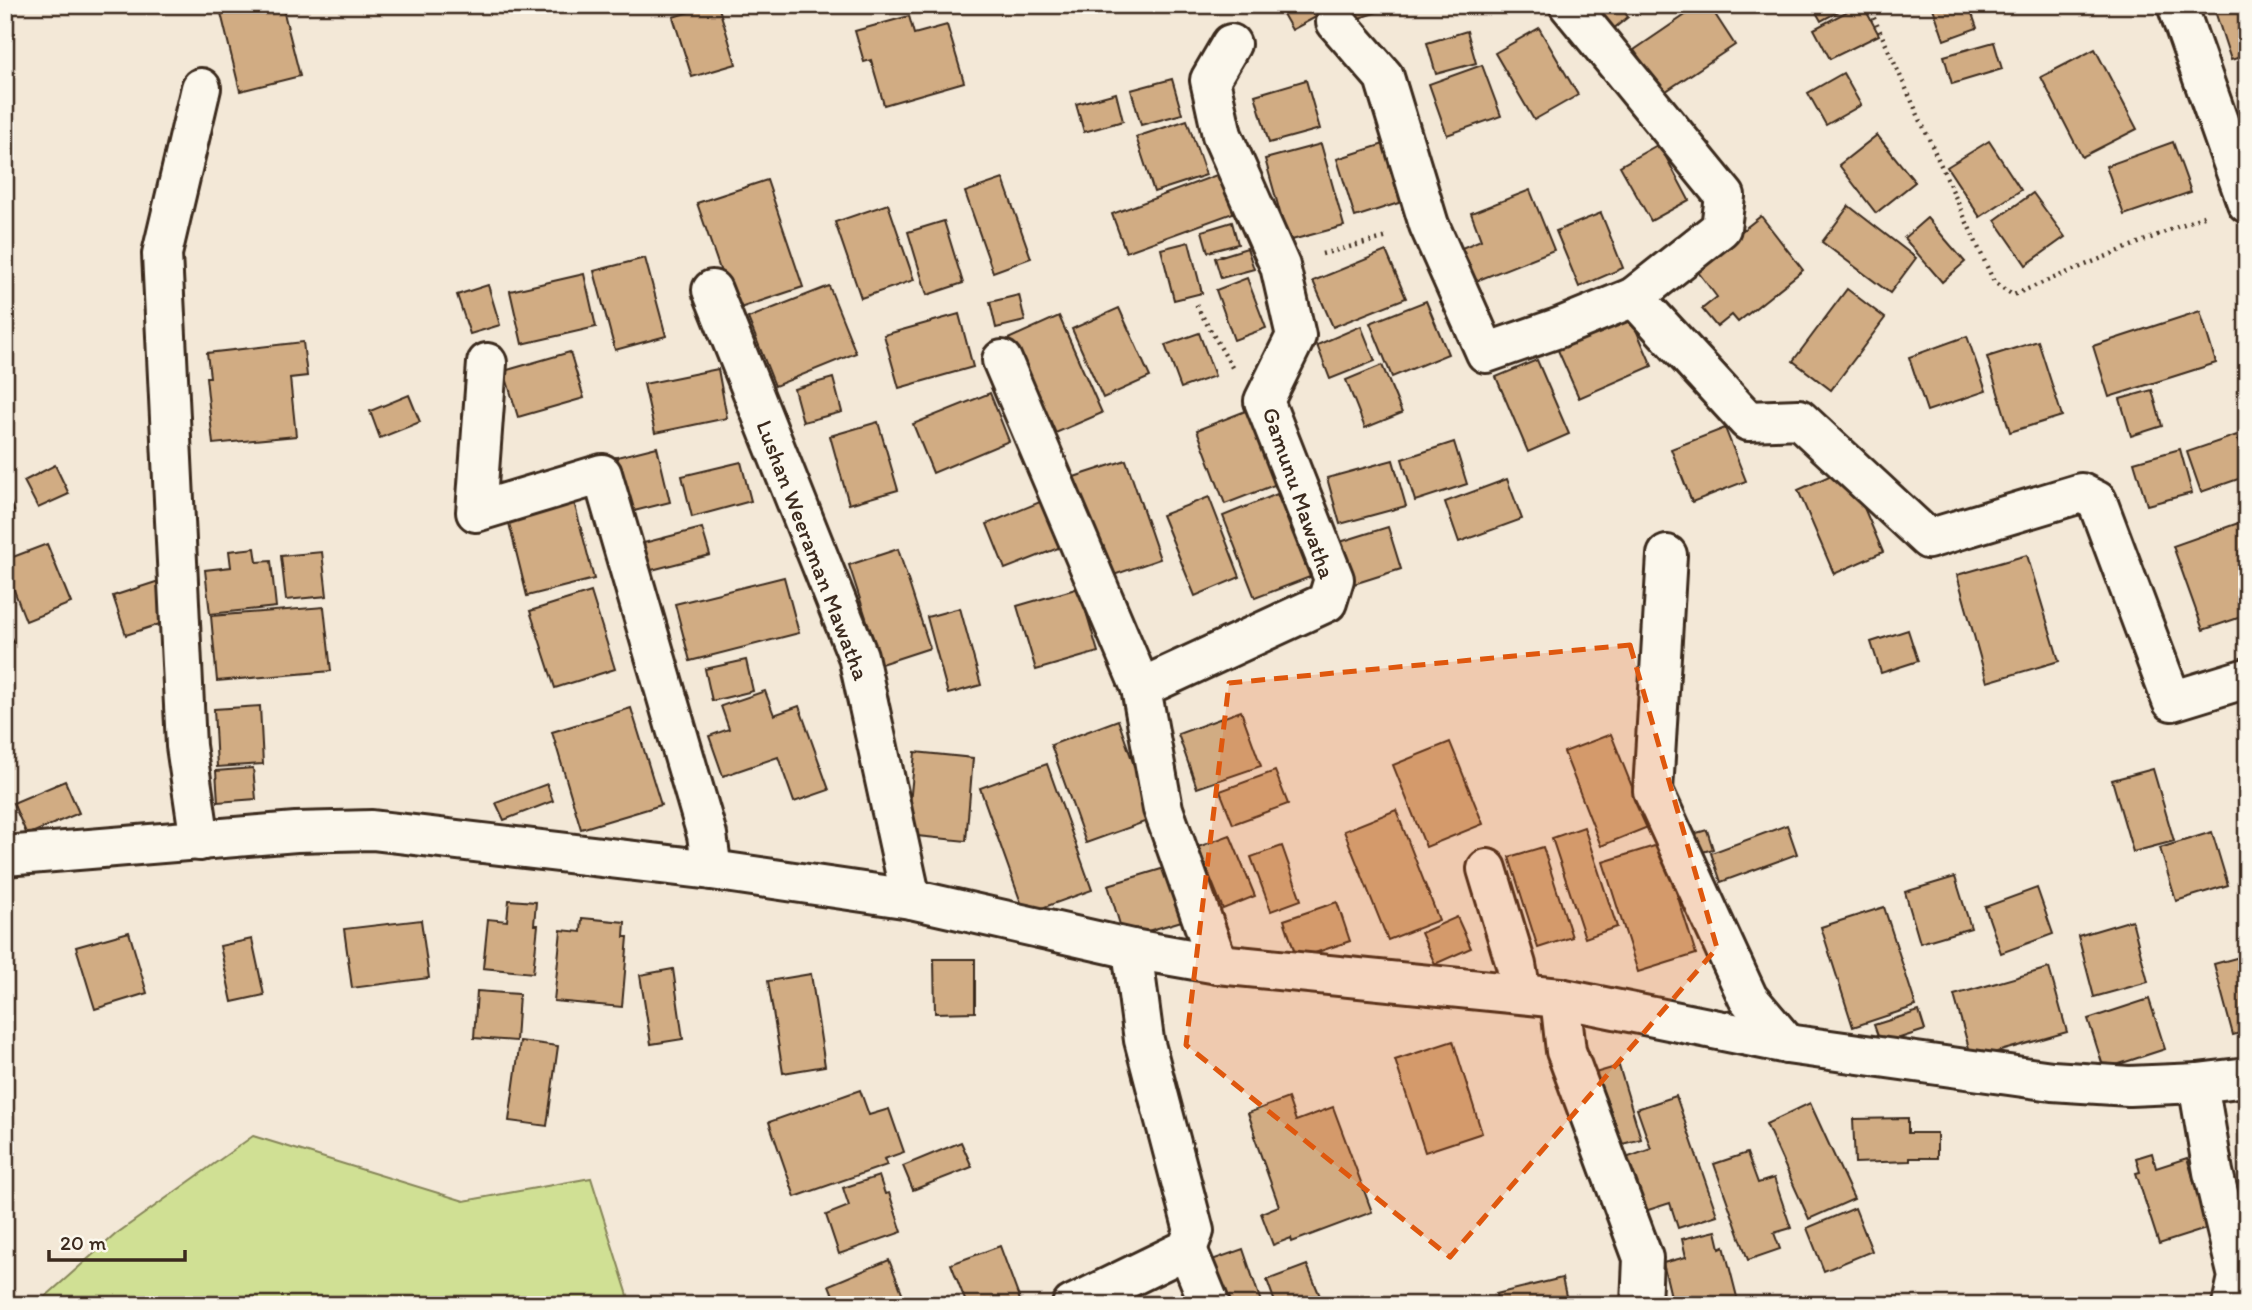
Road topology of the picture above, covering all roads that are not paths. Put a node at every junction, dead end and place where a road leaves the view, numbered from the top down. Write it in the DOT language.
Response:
graph roads {
  1 [pos="1569,5"];
  2 [pos="2177,5"];
  3 [pos="1336,22"];
  4 [pos="1231,44"];
  5 [pos="201,88"];
  6 [pos="2246,201"];
  7 [pos="712,290"];
  8 [pos="1634,297"];
  9 [pos="1002,360"];
  10 [pos="487,363"];
  11 [pos="1667,555"];
  12 [pos="2247,678"];
  13 [pos="1141,688"];
  14 [pos="200,841"];
  15 [pos="5,856"];
  16 [pos="1487,869"];
  17 [pos="712,870"];
  18 [pos="911,899"];
  19 [pos="1132,949"];
  20 [pos="1218,964"];
  21 [pos="1521,993"];
  22 [pos="1560,998"];
  23 [pos="1787,1044"];
  24 [pos="2247,1077"];
  25 [pos="2198,1083"];
  26 [pos="1187,1249"];
  27 [pos="1072,1305"];
  28 [pos="1210,1305"];
  29 [pos="1641,1305"];
  30 [pos="2232,1305"];
  1 -- 8 [label="street"];
  2 -- 6 [label="street"];
  3 -- 8 [label="street"];
  4 -- 13 [label="street, Gamunu Mawatha"];
  5 -- 14 [label="street"];
  7 -- 18 [label="street, Lushan Weeraman Mawatha"];
  8 -- 12 [label="street"];
  9 -- 13 [label="street"];
  10 -- 17 [label="street"];
  11 -- 23 [label="street"];
  13 -- 20 [label="street"];
  14 -- 15 [label="street"];
  14 -- 17 [label="street"];
  16 -- 21 [label="street"];
  17 -- 18 [label="street"];
  18 -- 19 [label="street"];
  19 -- 20 [label="street"];
  19 -- 26 [label="street"];
  20 -- 21 [label="street"];
  21 -- 22 [label="street"];
  22 -- 23 [label="street"];
  22 -- 29 [label="street"];
  23 -- 25 [label="street"];
  24 -- 25 [label="street"];
  25 -- 30 [label="street"];
  26 -- 27 [label="street"];
  26 -- 28 [label="street"];
}
